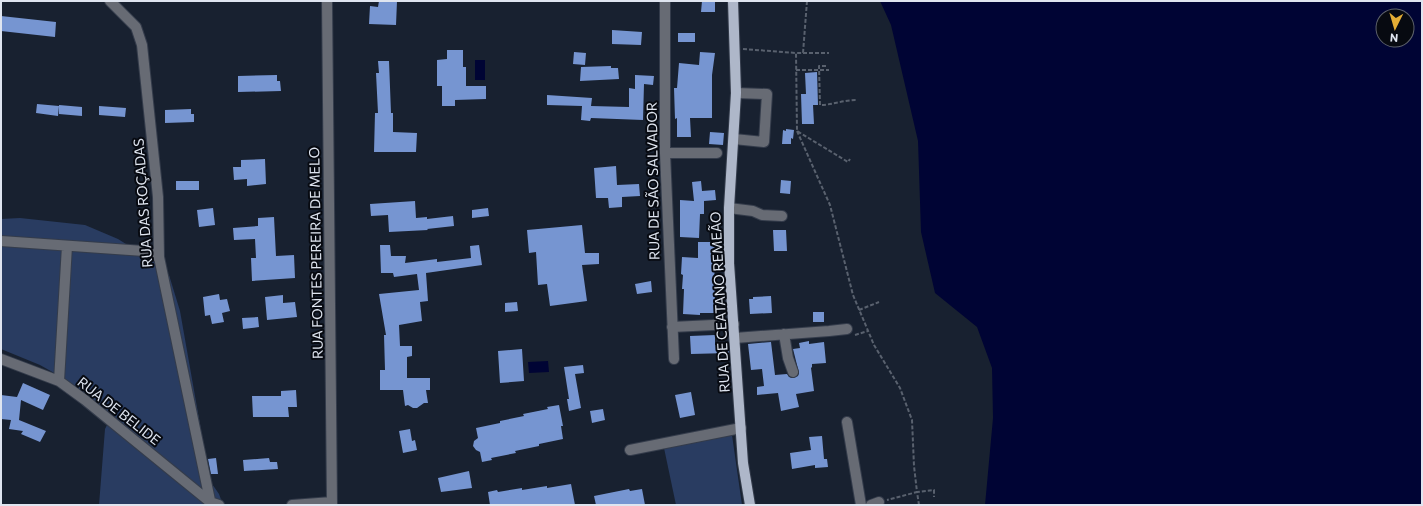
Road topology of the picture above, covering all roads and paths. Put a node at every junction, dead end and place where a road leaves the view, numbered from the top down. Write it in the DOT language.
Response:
graph roads {
  1 [pos="110,1"];
  2 [pos="327,1"];
  3 [pos="665,1"];
  4 [pos="733,1"];
  5 [pos="807,1"];
  6 [pos="742,42"];
  7 [pos="796,53"];
  8 [pos="803,53"];
  9 [pos="829,53"];
  10 [pos="826,66"];
  11 [pos="796,70"];
  12 [pos="819,70"];
  13 [pos="829,70"];
  14 [pos="736,94"];
  15 [pos="856,100"];
  16 [pos="797,131"];
  17 [pos="734,139"];
  18 [pos="666,153"];
  19 [pos="717,153"];
  20 [pos="850,159"];
  21 [pos="729,208"];
  22 [pos="782,216"];
  23 [pos="1,241"];
  24 [pos="67,246"];
  25 [pos="159,257"];
  26 [pos="880,302"];
  27 [pos="859,310"];
  28 [pos="734,324"];
  29 [pos="672,327"];
  30 [pos="868,331"];
  31 [pos="850,332"];
  32 [pos="784,334"];
  33 [pos="735,338"];
  34 [pos="1,359"];
  35 [pos="674,359"];
  36 [pos="793,372"];
  37 [pos="60,381"];
  38 [pos="847,422"];
  39 [pos="741,428"];
  40 [pos="630,450"];
  41 [pos="917,492"];
  42 [pos="934,497"];
  43 [pos="213,504"];
  44 [pos="332,504"];
  45 [pos="875,504"];
  46 [pos="292,505"];
  47 [pos="750,505"];
  48 [pos="861,505"];
  49 [pos="919,505"];
  1 -- 25 [label="street, RUA DAS ROÇADAS"];
  2 -- 44 [label="street, RUA FONTES PEREIRA DE MELO"];
  3 -- 18 [label="street, RUA DE SÃO SALVADOR"];
  4 -- 14 [label="main road, RUA DE CEATANO REMEÃO"];
  5 -- 8 [label="path"];
  6 -- 7 [label="path"];
  7 -- 8 [label="path"];
  7 -- 11 [label="path"];
  8 -- 9 [label="path"];
  10 -- 12 [label="path"];
  11 -- 12 [label="path"];
  11 -- 16 [label="path"];
  12 -- 13 [label="path"];
  12 -- 15 [label="path"];
  14 -- 17 [label="main road, RUA DE CEATANO REMEÃO"];
  14 -- 17 [label="street"];
  16 -- 20 [label="path"];
  16 -- 27 [label="path"];
  17 -- 21 [label="main road, RUA DE CEATANO REMEÃO"];
  18 -- 19 [label="street"];
  18 -- 29 [label="street, RUA DE SÃO SALVADOR"];
  21 -- 22 [label="street"];
  21 -- 28 [label="main road, RUA DE CEATANO REMEÃO"];
  23 -- 24 [label="street"];
  24 -- 25 [label="street"];
  24 -- 37 [label="street"];
  25 -- 43 [label="street, RUA DAS ROÇADAS"];
  26 -- 27 [label="path"];
  27 -- 30 [label="path"];
  28 -- 29 [label="street"];
  28 -- 33 [label="main road, RUA DE CEATANO REMEÃO"];
  29 -- 35 [label="street, RUA DE SÃO SALVADOR"];
  30 -- 31 [label="path"];
  30 -- 41 [label="path"];
  31 -- 32 [label="street"];
  32 -- 33 [label="street"];
  32 -- 36 [label="street"];
  33 -- 39 [label="main road, RUA DE CEATANO REMEÃO"];
  34 -- 37 [label="street, RUA DE BELIDE"];
  37 -- 43 [label="street, RUA DE BELIDE"];
  38 -- 48 [label="street"];
  39 -- 40 [label="street"];
  39 -- 47 [label="main road, RUA DE CEATANO REMEÃO"];
  41 -- 42 [label="path"];
  41 -- 45 [label="path"];
  41 -- 49 [label="path"];
  44 -- 46 [label="street"];
}
